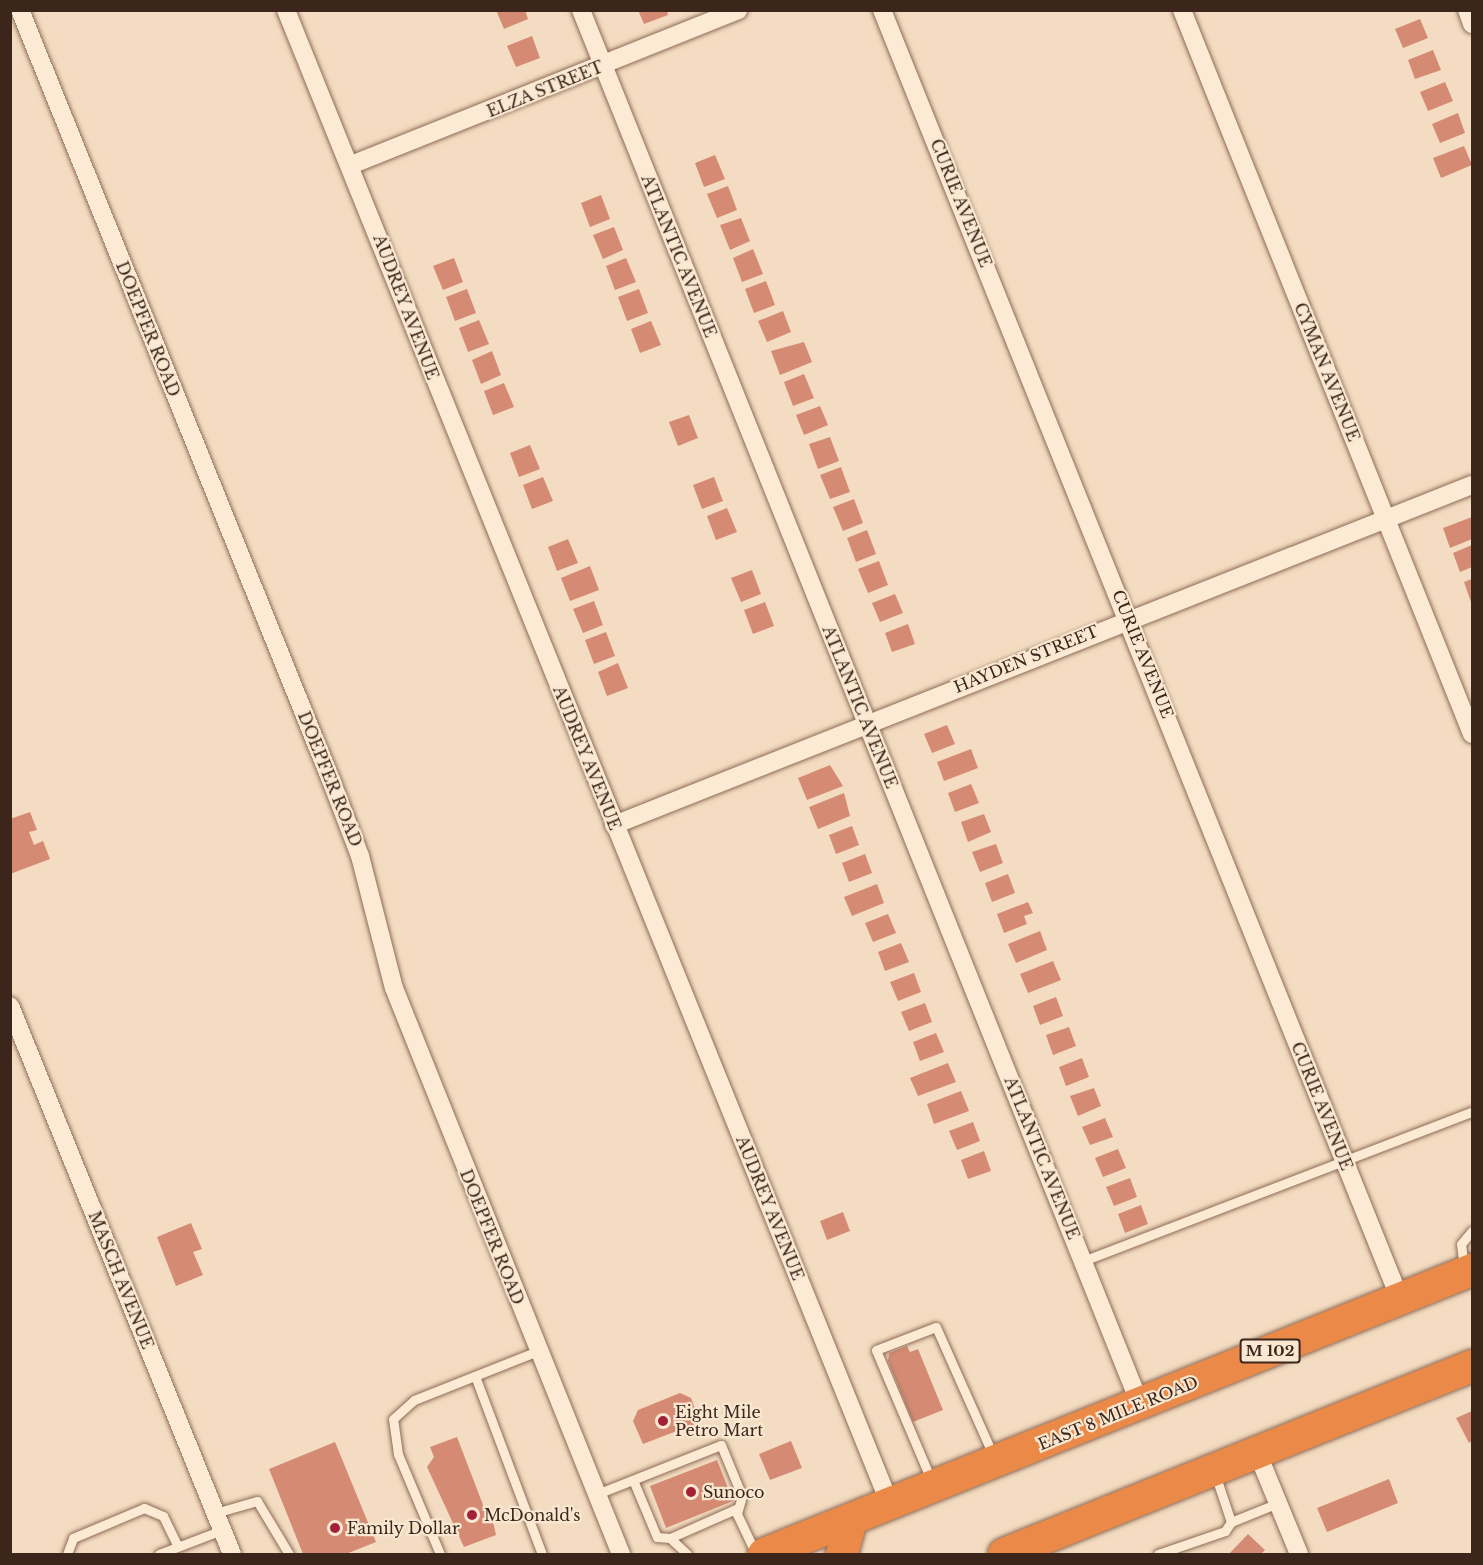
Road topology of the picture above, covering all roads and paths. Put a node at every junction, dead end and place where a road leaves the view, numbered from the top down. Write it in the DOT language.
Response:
graph roads {
  1 [pos="20,10"];
  2 [pos="286,10"];
  3 [pos="581,10"];
  4 [pos="738,10"];
  5 [pos="882,10"];
  6 [pos="1182,10"];
  7 [pos="1467,10"];
  8 [pos="1473,24"];
  9 [pos="603,66"];
  10 [pos="351,165"];
  11 [pos="1473,485"];
  12 [pos="1386,519"];
  13 [pos="1129,618"];
  14 [pos="867,724"];
  15 [pos="1473,734"];
  16 [pos="614,825"];
  17 [pos="10,1006"];
  18 [pos="18,1049"];
  19 [pos="1473,1112"];
  20 [pos="1345,1163"];
  21 [pos="1473,1231"];
  22 [pos="1083,1261"];
  23 [pos="1469,1271"];
  24 [pos="1400,1299"];
  25 [pos="538,1351"];
  26 [pos="1473,1366"];
  27 [pos="475,1376"];
  28 [pos="1140,1404"];
  29 [pos="1257,1452"];
  30 [pos="996,1462"];
  31 [pos="1214,1470"];
  32 [pos="633,1480"];
  33 [pos="934,1487"];
  34 [pos="597,1494"];
  35 [pos="1278,1503"];
  36 [pos="890,1504"];
  37 [pos="738,1508"];
  38 [pos="851,1520"];
  39 [pos="218,1521"];
  40 [pos="1232,1522"];
  41 [pos="670,1538"];
  42 [pos="178,1547"];
  43 [pos="1019,1552"];
  44 [pos="67,1554"];
  45 [pos="159,1554"];
  46 [pos="232,1554"];
  47 [pos="288,1554"];
  48 [pos="440,1554"];
  49 [pos="539,1554"];
  50 [pos="621,1554"];
  51 [pos="687,1554"];
  52 [pos="756,1554"];
  53 [pos="764,1554"];
  54 [pos="842,1554"];
  55 [pos="1158,1554"];
  56 [pos="1299,1554"];
  1 -- 25 [label="street, DOEPFER ROAD"];
  2 -- 10 [label="street, AUDREY AVENUE"];
  3 -- 9 [label="street, ATLANTIC AVENUE"];
  4 -- 9 [label="street, ELZA STREET"];
  5 -- 13 [label="street, CURIE AVENUE"];
  6 -- 12 [label="street, CYMAN AVENUE"];
  7 -- 8 [label="street"];
  9 -- 10 [label="street, ELZA STREET"];
  9 -- 14 [label="street, ATLANTIC AVENUE"];
  10 -- 16 [label="street, AUDREY AVENUE"];
  11 -- 12 [label="street, HAYDEN STREET"];
  12 -- 13 [label="street, HAYDEN STREET"];
  12 -- 15 [label="street, CYMAN AVENUE"];
  13 -- 14 [label="street, HAYDEN STREET"];
  13 -- 20 [label="street, CURIE AVENUE"];
  14 -- 16 [label="street, HAYDEN STREET"];
  14 -- 22 [label="street, ATLANTIC AVENUE"];
  16 -- 36 [label="street, AUDREY AVENUE"];
  17 -- 18 [label="street, MASCH AVENUE"];
  18 -- 39 [label="street, MASCH AVENUE"];
  19 -- 20 [label="lane"];
  20 -- 22 [label="lane"];
  20 -- 24 [label="street, CURIE AVENUE"];
  21 -- 23 [label="lane"];
  22 -- 28 [label="street, ATLANTIC AVENUE"];
  23 -- 24 [label="highway, EAST 8 MILE ROAD / M 102"];
  24 -- 28 [label="highway, EAST 8 MILE ROAD / M 102"];
  25 -- 27 [label="lane"];
  25 -- 34 [label="street, DOEPFER ROAD"];
  26 -- 29 [label="highway"];
  27 -- 48 [label="lane"];
  27 -- 49 [label="lane"];
  28 -- 30 [label="highway, EAST 8 MILE ROAD / M 102"];
  29 -- 31 [label="highway"];
  29 -- 35 [label="street"];
  30 -- 33 [label="highway, EAST 8 MILE ROAD / M 102"];
  30 -- 33 [label="lane"];
  31 -- 40 [label="lane"];
  31 -- 43 [label="highway"];
  32 -- 34 [label="lane"];
  32 -- 37 [label="lane"];
  32 -- 41 [label="lane"];
  33 -- 36 [label="highway, EAST 8 MILE ROAD / M 102"];
  34 -- 50 [label="street, DOEPFER ROAD"];
  35 -- 40 [label="lane"];
  35 -- 56 [label="street"];
  36 -- 38 [label="highway, EAST 8 MILE ROAD / M 102"];
  37 -- 41 [label="lane"];
  37 -- 52 [label="lane"];
  38 -- 53 [label="highway, EAST 8 MILE ROAD / M 102"];
  38 -- 54 [label="highway"];
  39 -- 42 [label="lane"];
  39 -- 46 [label="street, MASCH AVENUE"];
  39 -- 47 [label="lane"];
  40 -- 55 [label="lane"];
  41 -- 51 [label="lane"];
  42 -- 44 [label="lane"];
  42 -- 45 [label="lane"];
}
